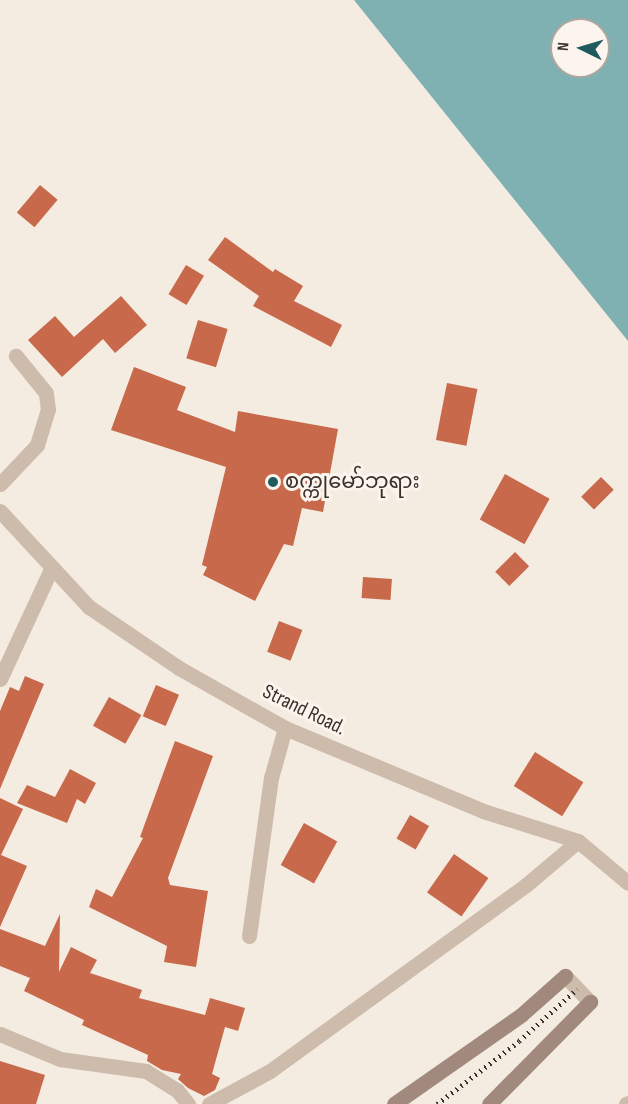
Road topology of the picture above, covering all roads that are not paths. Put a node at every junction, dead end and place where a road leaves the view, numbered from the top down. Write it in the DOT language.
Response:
graph roads {
  1 [pos="16,356"];
  2 [pos="0,484"];
  3 [pos="0,511"];
  4 [pos="52,567"];
  5 [pos="0,679"];
  6 [pos="285,728"];
  7 [pos="579,841"];
  8 [pos="628,883"];
  9 [pos="249,936"];
  10 [pos="565,976"];
  11 [pos="590,1002"];
  12 [pos="0,1034"];
  13 [pos="188,1104"];
  14 [pos="209,1104"];
  15 [pos="394,1104"];
  16 [pos="489,1104"];
  1 -- 2 [label="street"];
  3 -- 4 [label="street, Strand Road."];
  4 -- 5 [label="street"];
  4 -- 6 [label="street, Strand Road."];
  6 -- 7 [label="street, Strand Road."];
  6 -- 9 [label="street"];
  7 -- 8 [label="street, Strand Road."];
  7 -- 14 [label="street"];
  10 -- 11 [label="street"];
  10 -- 15 [label="main road"];
  11 -- 16 [label="main road"];
  12 -- 13 [label="street"];
}
